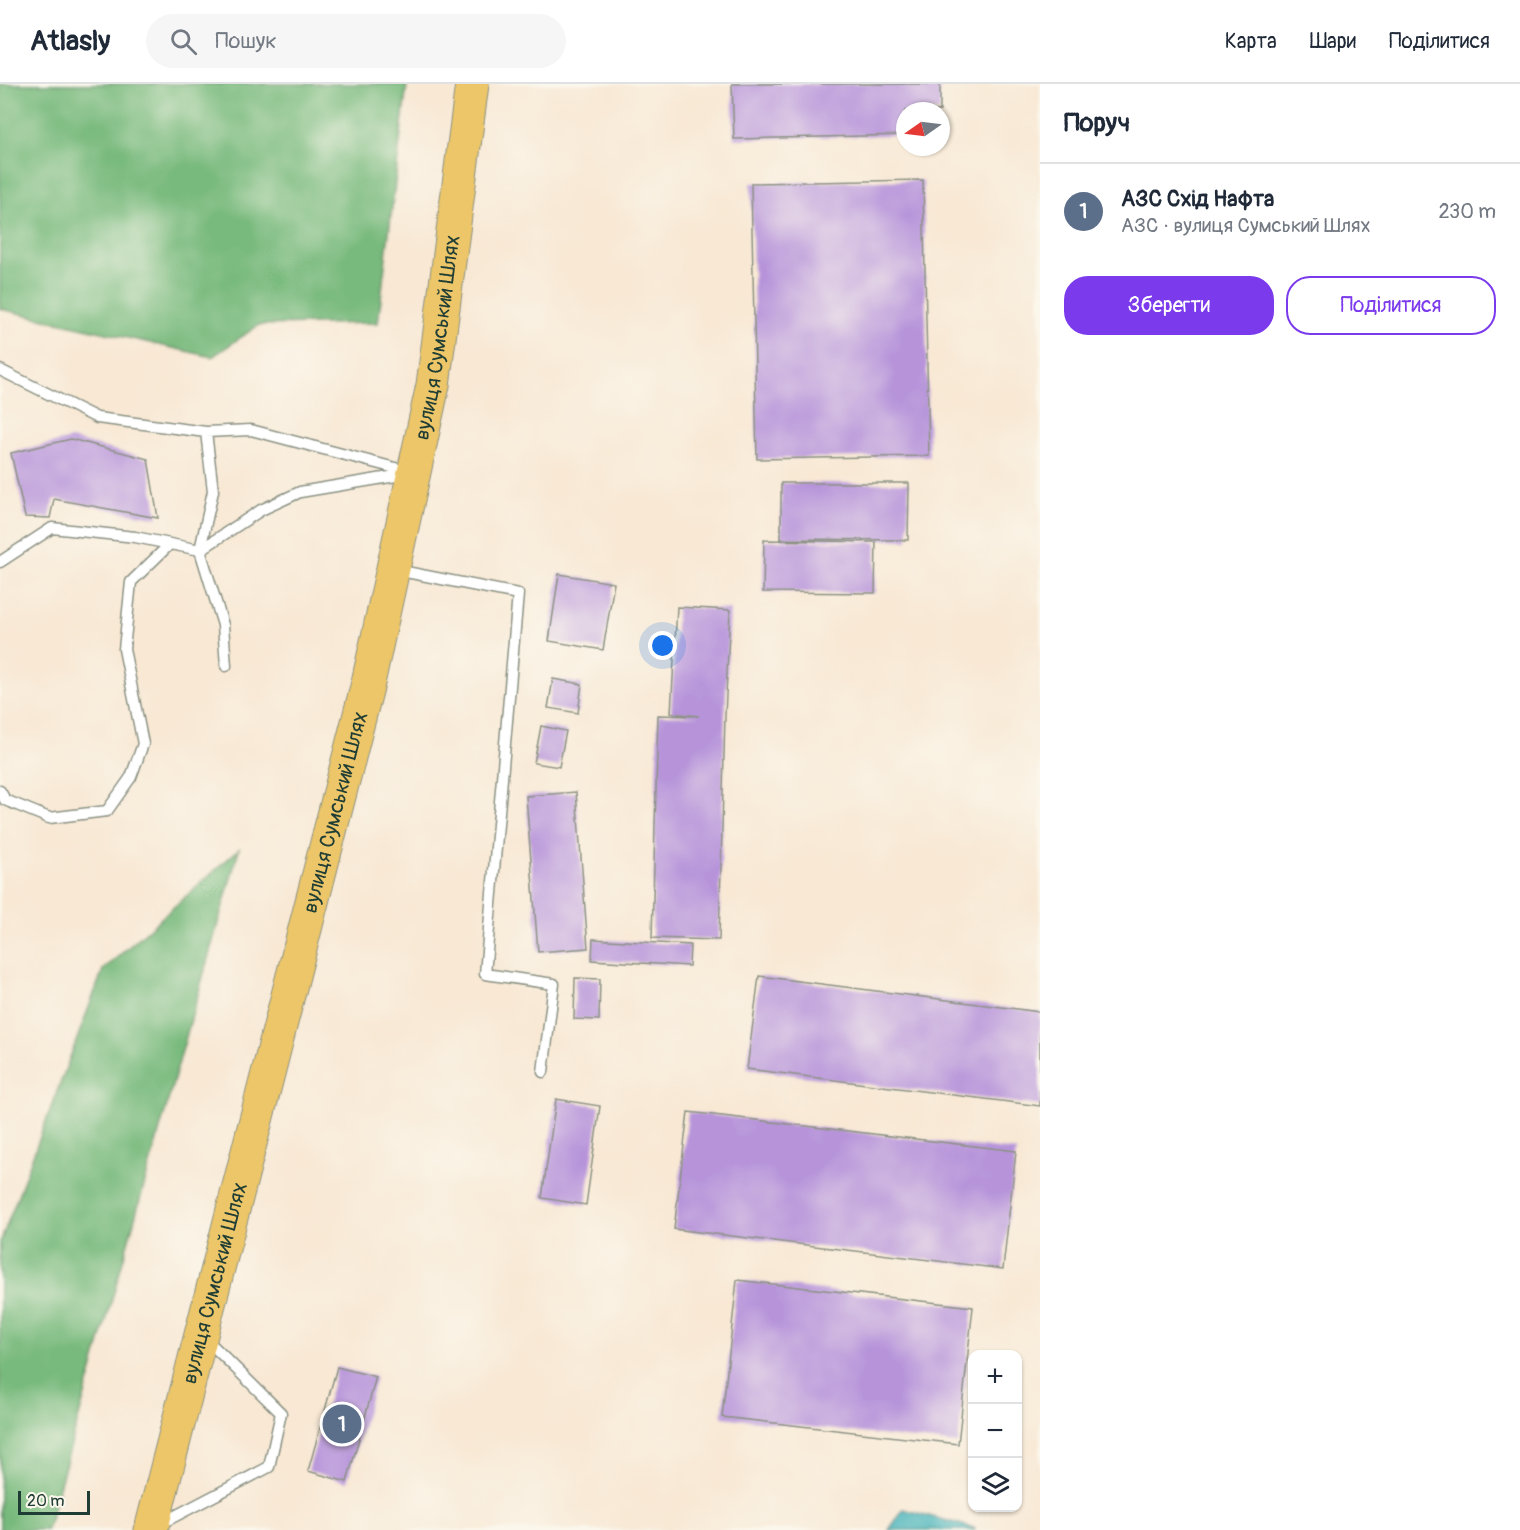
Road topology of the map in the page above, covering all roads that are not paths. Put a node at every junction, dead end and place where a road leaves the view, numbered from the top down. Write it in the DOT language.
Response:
graph roads {
  1 [pos="472,84"];
  2 [pos="0,370"];
  3 [pos="206,432"];
  4 [pos="414,473"];
  5 [pos="170,544"];
  6 [pos="200,550"];
  7 [pos="0,562"];
  8 [pos="393,569"];
  9 [pos="226,666"];
  10 [pos="0,791"];
  11 [pos="543,1072"];
  12 [pos="202,1335"];
  13 [pos="152,1529"];
  1 -- 4 [label="main road, вулиця Сумський Шлях"];
  2 -- 3 [label="lane"];
  3 -- 4 [label="lane"];
  3 -- 6 [label="lane"];
  4 -- 6 [label="lane"];
  4 -- 8 [label="main road, вулиця Сумський Шлях"];
  5 -- 6 [label="lane"];
  5 -- 7 [label="lane"];
  5 -- 10 [label="lane"];
  6 -- 9 [label="lane"];
  8 -- 11 [label="lane"];
  8 -- 12 [label="main road, вулиця Сумський Шлях"];
  12 -- 13 [label="main road, вулиця Сумський Шлях"];
  12 -- 13 [label="lane"];
}
